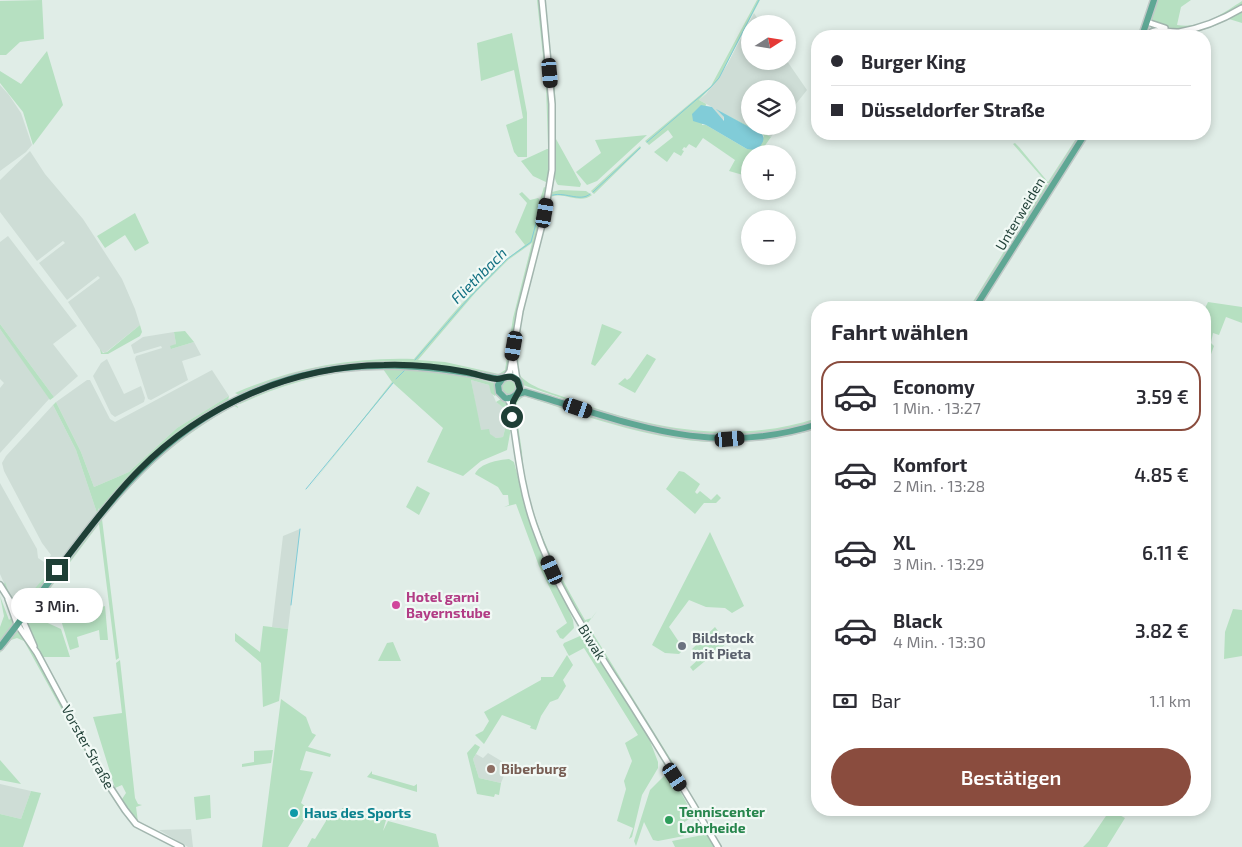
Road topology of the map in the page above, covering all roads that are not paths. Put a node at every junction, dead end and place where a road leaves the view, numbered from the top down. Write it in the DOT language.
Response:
graph roads {
  1 [pos="542,0"];
  2 [pos="1154,0"];
  3 [pos="1242,8"];
  4 [pos="1146,24"];
  5 [pos="1145,30"];
  6 [pos="1155,30"];
  7 [pos="1178,30"];
  8 [pos="1187,30"];
  9 [pos="1081,140"];
  10 [pos="979,301"];
  11 [pos="514,346"];
  12 [pos="457,371"];
  13 [pos="504,377"];
  14 [pos="518,381"];
  15 [pos="498,385"];
  16 [pos="516,395"];
  17 [pos="507,398"];
  18 [pos="578,408"];
  19 [pos="512,417"];
  20 [pos="811,426"];
  21 [pos="0,585"];
  22 [pos="8,599"];
  23 [pos="31,604"];
  24 [pos="13,605"];
  25 [pos="21,618"];
  26 [pos="17,624"];
  27 [pos="0,647"];
  28 [pos="37,653"];
  29 [pos="181,847"];
  30 [pos="718,847"];
  1 -- 11 [label="street"];
  2 -- 4 [label="main road"];
  3 -- 8 [label="street"];
  4 -- 5 [label="main road"];
  4 -- 6 [label="street"];
  4 -- 7 [label="street"];
  9 -- 10 [label="main road, Unterweiden"];
  11 -- 13 [label="street"];
  11 -- 14 [label="street"];
  12 -- 13 [label="main road"];
  12 -- 15 [label="main road"];
  12 -- 23 [label="main road"];
  13 -- 14 [label="main road"];
  13 -- 15 [label="main road"];
  14 -- 16 [label="main road"];
  14 -- 18 [label="main road"];
  15 -- 17 [label="main road"];
  16 -- 17 [label="main road"];
  16 -- 18 [label="main road"];
  16 -- 19 [label="street, Biwak"];
  17 -- 19 [label="street, Biwak"];
  18 -- 20 [label="main road"];
  19 -- 30 [label="street, Biwak"];
  21 -- 22 [label="street, Vorster Straße"];
  22 -- 24 [label="street, Vorster Straße"];
  22 -- 26 [label="street, Vorster Straße"];
  23 -- 24 [label="street"];
  23 -- 25 [label="main road"];
  24 -- 25 [label="street, Vorster Straße"];
  25 -- 26 [label="main road"];
  25 -- 28 [label="street, Vorster Straße"];
  26 -- 27 [label="main road"];
  26 -- 28 [label="street, Vorster Straße"];
  28 -- 29 [label="street, Vorster Straße"];
}
